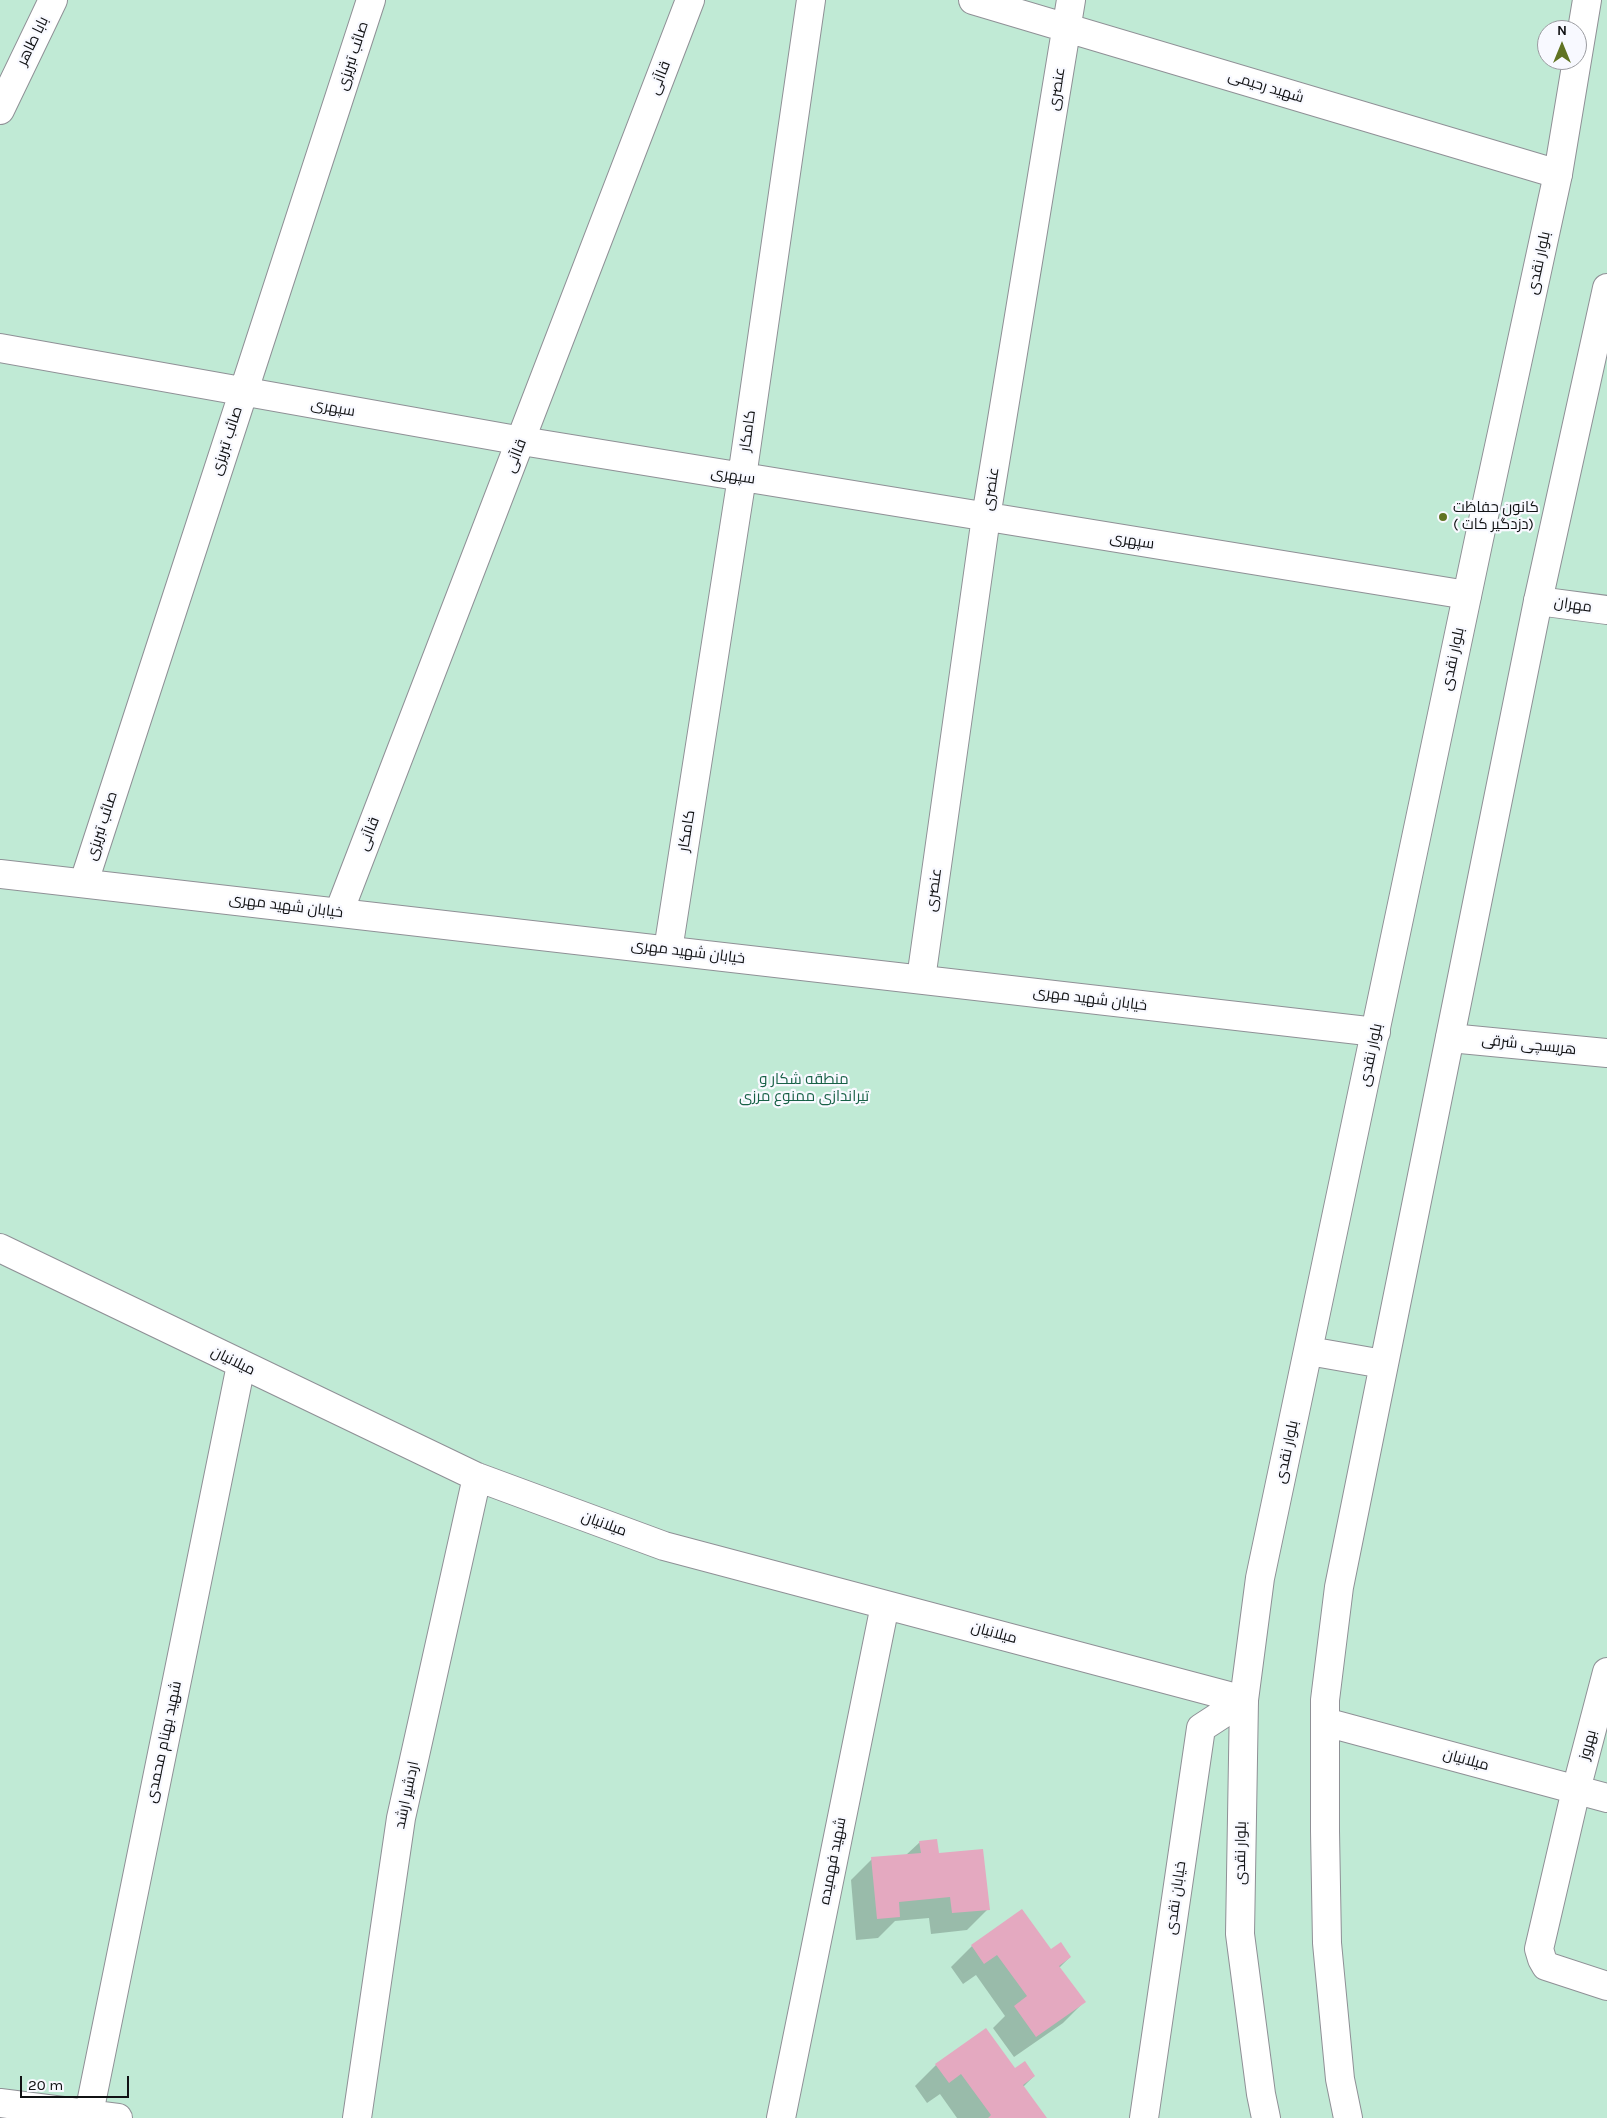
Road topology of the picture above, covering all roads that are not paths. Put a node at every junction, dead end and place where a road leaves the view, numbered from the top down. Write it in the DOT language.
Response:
graph roads {
  1 [pos="53,0"];
  2 [pos="371,0"];
  3 [pos="690,0"];
  4 [pos="811,0"];
  5 [pos="973,0"];
  6 [pos="1072,0"];
  7 [pos="1587,0"];
  8 [pos="1067,28"];
  9 [pos="0,110"];
  10 [pos="1558,174"];
  11 [pos="1607,288"];
  12 [pos="0,348"];
  13 [pos="243,392"];
  14 [pos="522,442"];
  15 [pos="742,477"];
  16 [pos="986,517"];
  17 [pos="1466,596"];
  18 [pos="1538,601"];
  19 [pos="1607,610"];
  20 [pos="0,874"];
  21 [pos="84,882"];
  22 [pos="339,912"];
  23 [pos="668,950"];
  24 [pos="921,979"];
  25 [pos="1376,1032"];
  26 [pos="1450,1038"];
  27 [pos="1607,1053"];
  28 [pos="0,1248"];
  29 [pos="1309,1351"];
  30 [pos="1383,1364"];
  31 [pos="241,1365"];
  32 [pos="477,1477"];
  33 [pos="885,1605"];
  34 [pos="1607,1672"];
  35 [pos="1244,1700"];
  36 [pos="1325,1722"];
  37 [pos="1576,1790"];
  38 [pos="1607,1798"];
  39 [pos="1607,1986"];
  40 [pos="0,2103"];
  41 [pos="88,2116"];
  42 [pos="118,2118"];
  43 [pos="357,2118"];
  44 [pos="781,2118"];
  45 [pos="1144,2118"];
  46 [pos="1266,2118"];
  47 [pos="1348,2118"];
  1 -- 9 [label="street, بابا طاهر"];
  2 -- 13 [label="street, صائب تبریزی"];
  3 -- 14 [label="street, قاآنی"];
  4 -- 15 [label="street, کامکار"];
  5 -- 8 [label="street, شهید رحیمی"];
  6 -- 8 [label="street, عنصری"];
  7 -- 10 [label="street, بلوار نقدی"];
  8 -- 10 [label="street, شهید رحیمی"];
  8 -- 16 [label="street, عنصری"];
  10 -- 17 [label="street, بلوار نقدی"];
  11 -- 18 [label="street"];
  12 -- 13 [label="street, سپهری"];
  13 -- 14 [label="street, سپهری"];
  13 -- 21 [label="street, صائب تبریزی"];
  14 -- 15 [label="street, سپهری"];
  14 -- 22 [label="street, قاآنی"];
  15 -- 16 [label="street, سپهری"];
  15 -- 23 [label="street, کامکار"];
  16 -- 17 [label="street, سپهری"];
  16 -- 24 [label="street, عنصری"];
  17 -- 25 [label="street, بلوار نقدی"];
  18 -- 19 [label="street, مهران"];
  18 -- 26 [label="street"];
  20 -- 21 [label="street, خیابان شهید مهری"];
  21 -- 22 [label="street, خیابان شهید مهری"];
  22 -- 23 [label="street, خیابان شهید مهری"];
  23 -- 24 [label="street, خیابان شهید مهری"];
  24 -- 25 [label="street, خیابان شهید مهری"];
  25 -- 29 [label="street, بلوار نقدی"];
  26 -- 27 [label="street, هریسچی شرقی"];
  26 -- 30 [label="street"];
  28 -- 31 [label="street, میلانیان"];
  29 -- 30 [label="street"];
  29 -- 35 [label="street, بلوار نقدی"];
  30 -- 36 [label="street"];
  31 -- 32 [label="street, میلانیان"];
  31 -- 41 [label="street, شهید بهنام محمدی"];
  32 -- 33 [label="street, میلانیان"];
  32 -- 43 [label="street, اردشیر ارشد"];
  33 -- 35 [label="street, میلانیان"];
  33 -- 44 [label="street, شهید فهمیده"];
  34 -- 37 [label="street, بهروز"];
  35 -- 45 [label="street, خیابان نقدی"];
  35 -- 46 [label="street, بلوار نقدی"];
  36 -- 37 [label="street, میلانیان"];
  36 -- 47 [label="street"];
  37 -- 38 [label="street, میلانیان"];
  37 -- 39 [label="street, بهروز"];
  40 -- 41 [label="street"];
  41 -- 42 [label="street"];
}
